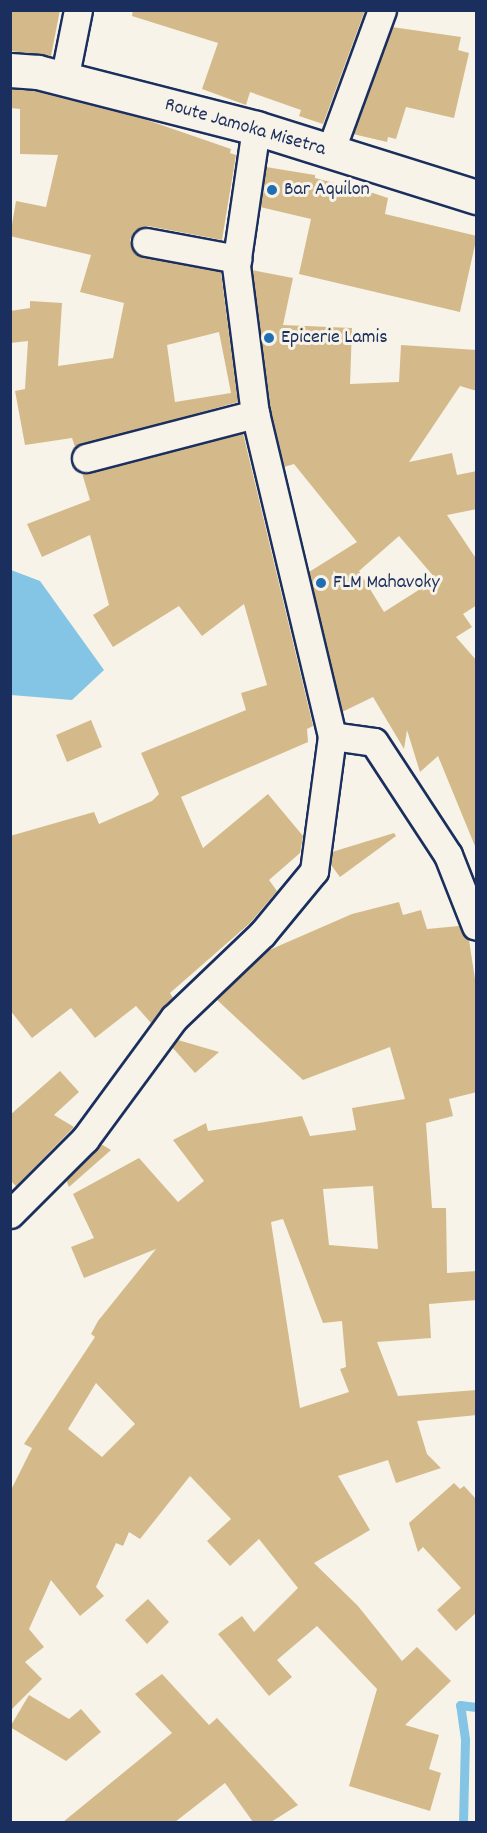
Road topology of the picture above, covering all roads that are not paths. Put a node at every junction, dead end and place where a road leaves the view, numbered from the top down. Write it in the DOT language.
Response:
graph roads {
  1 [pos="78,10"];
  2 [pos="382,10"];
  3 [pos="10,70"];
  4 [pos="64,80"];
  5 [pos="256,128"];
  6 [pos="330,152"];
  7 [pos="477,197"];
  8 [pos="146,242"];
  9 [pos="237,259"];
  10 [pos="255,414"];
  11 [pos="86,458"];
  12 [pos="332,736"];
  13 [pos="477,926"];
  14 [pos="10,1214"];
  1 -- 4 [label="street"];
  2 -- 6 [label="street"];
  3 -- 4 [label="street, Route Jamoka Misetra"];
  4 -- 5 [label="street, Route Jamoka Misetra"];
  5 -- 6 [label="street, Route Jamoka Misetra"];
  5 -- 9 [label="street"];
  6 -- 7 [label="street, Route Jamoka Misetra"];
  8 -- 9 [label="street"];
  9 -- 10 [label="street"];
  10 -- 11 [label="street"];
  10 -- 12 [label="street"];
  12 -- 13 [label="street"];
  12 -- 14 [label="street"];
}
